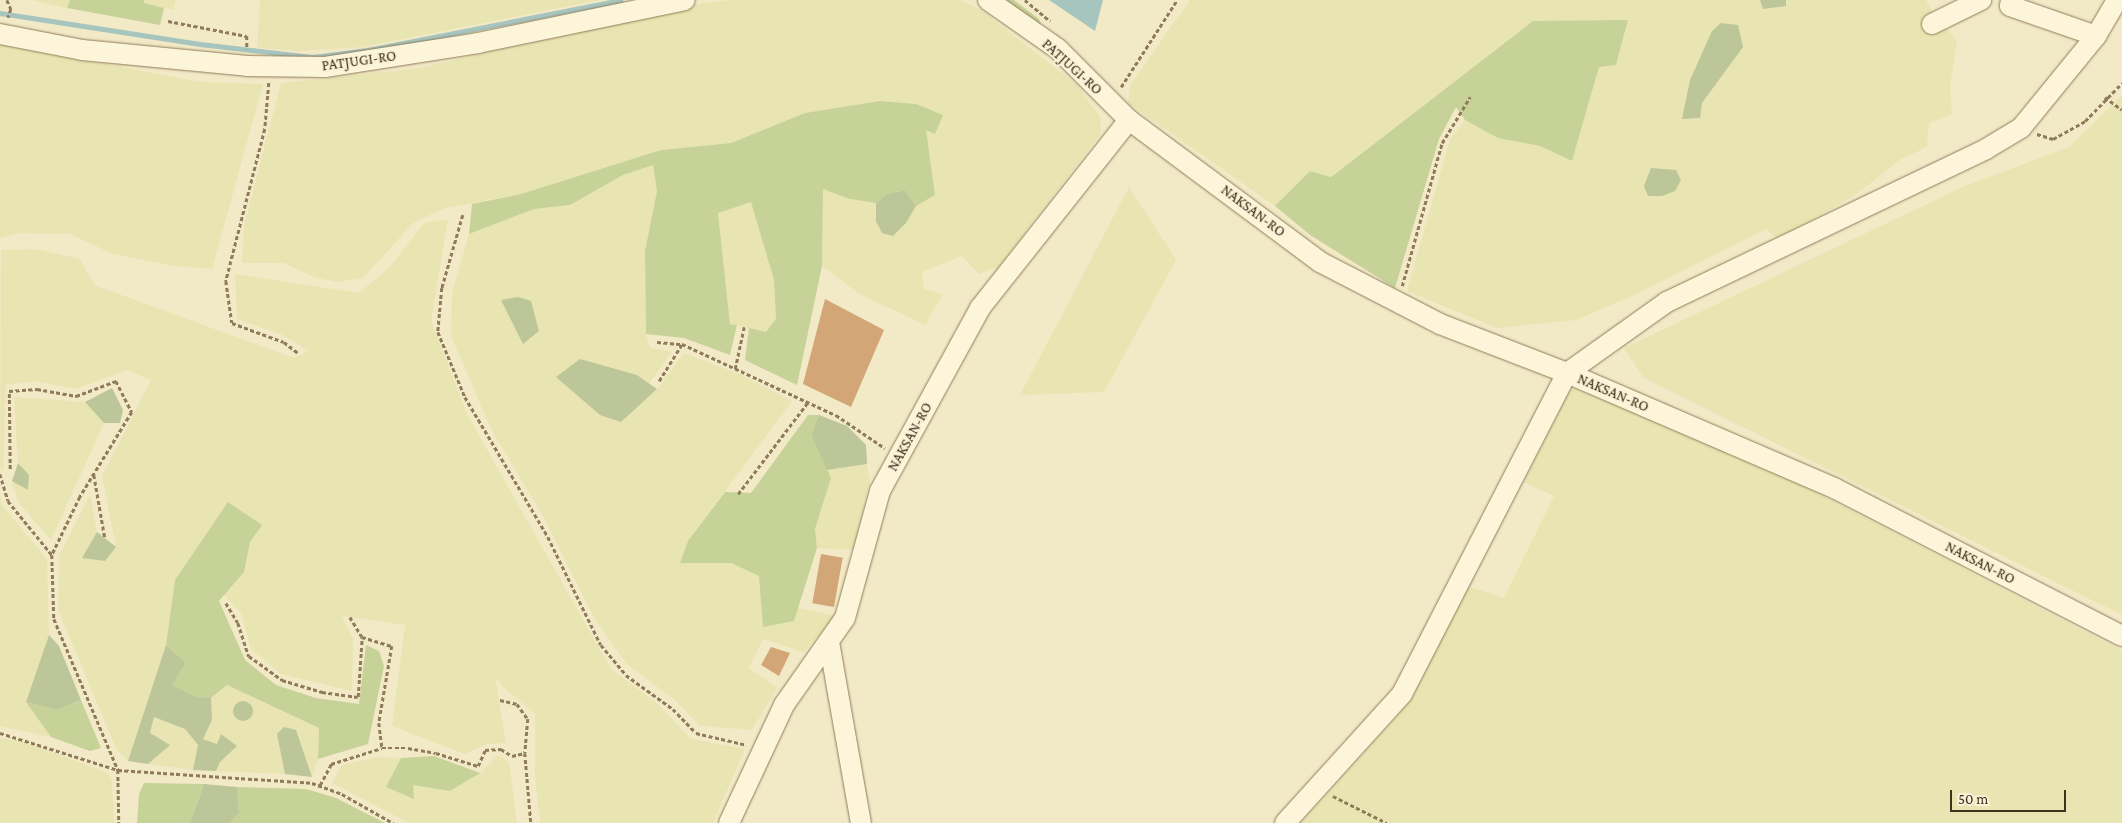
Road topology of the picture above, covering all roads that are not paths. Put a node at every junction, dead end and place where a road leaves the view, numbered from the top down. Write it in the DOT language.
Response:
graph roads {
  1 [pos="685,0"];
  2 [pos="988,0"];
  3 [pos="1981,0"];
  4 [pos="1986,0"];
  5 [pos="2117,0"];
  6 [pos="2011,3"];
  7 [pos="1932,24"];
  8 [pos="0,34"];
  9 [pos="2096,36"];
  10 [pos="1129,120"];
  11 [pos="1567,373"];
  12 [pos="2122,636"];
  13 [pos="829,642"];
  14 [pos="729,823"];
  15 [pos="861,823"];
  16 [pos="1286,823"];
  1 -- 8 [label="street, PATJUGI-RO"];
  2 -- 10 [label="street, PATJUGI-RO"];
  3 -- 7 [label="street"];
  4 -- 6 [label="street"];
  5 -- 9 [label="street"];
  6 -- 9 [label="street"];
  9 -- 11 [label="street"];
  10 -- 11 [label="street, NAKSAN-RO"];
  10 -- 13 [label="street, NAKSAN-RO"];
  11 -- 12 [label="street, NAKSAN-RO"];
  11 -- 16 [label="street"];
  13 -- 14 [label="street, NAKSAN-RO"];
  13 -- 15 [label="street"];
}
